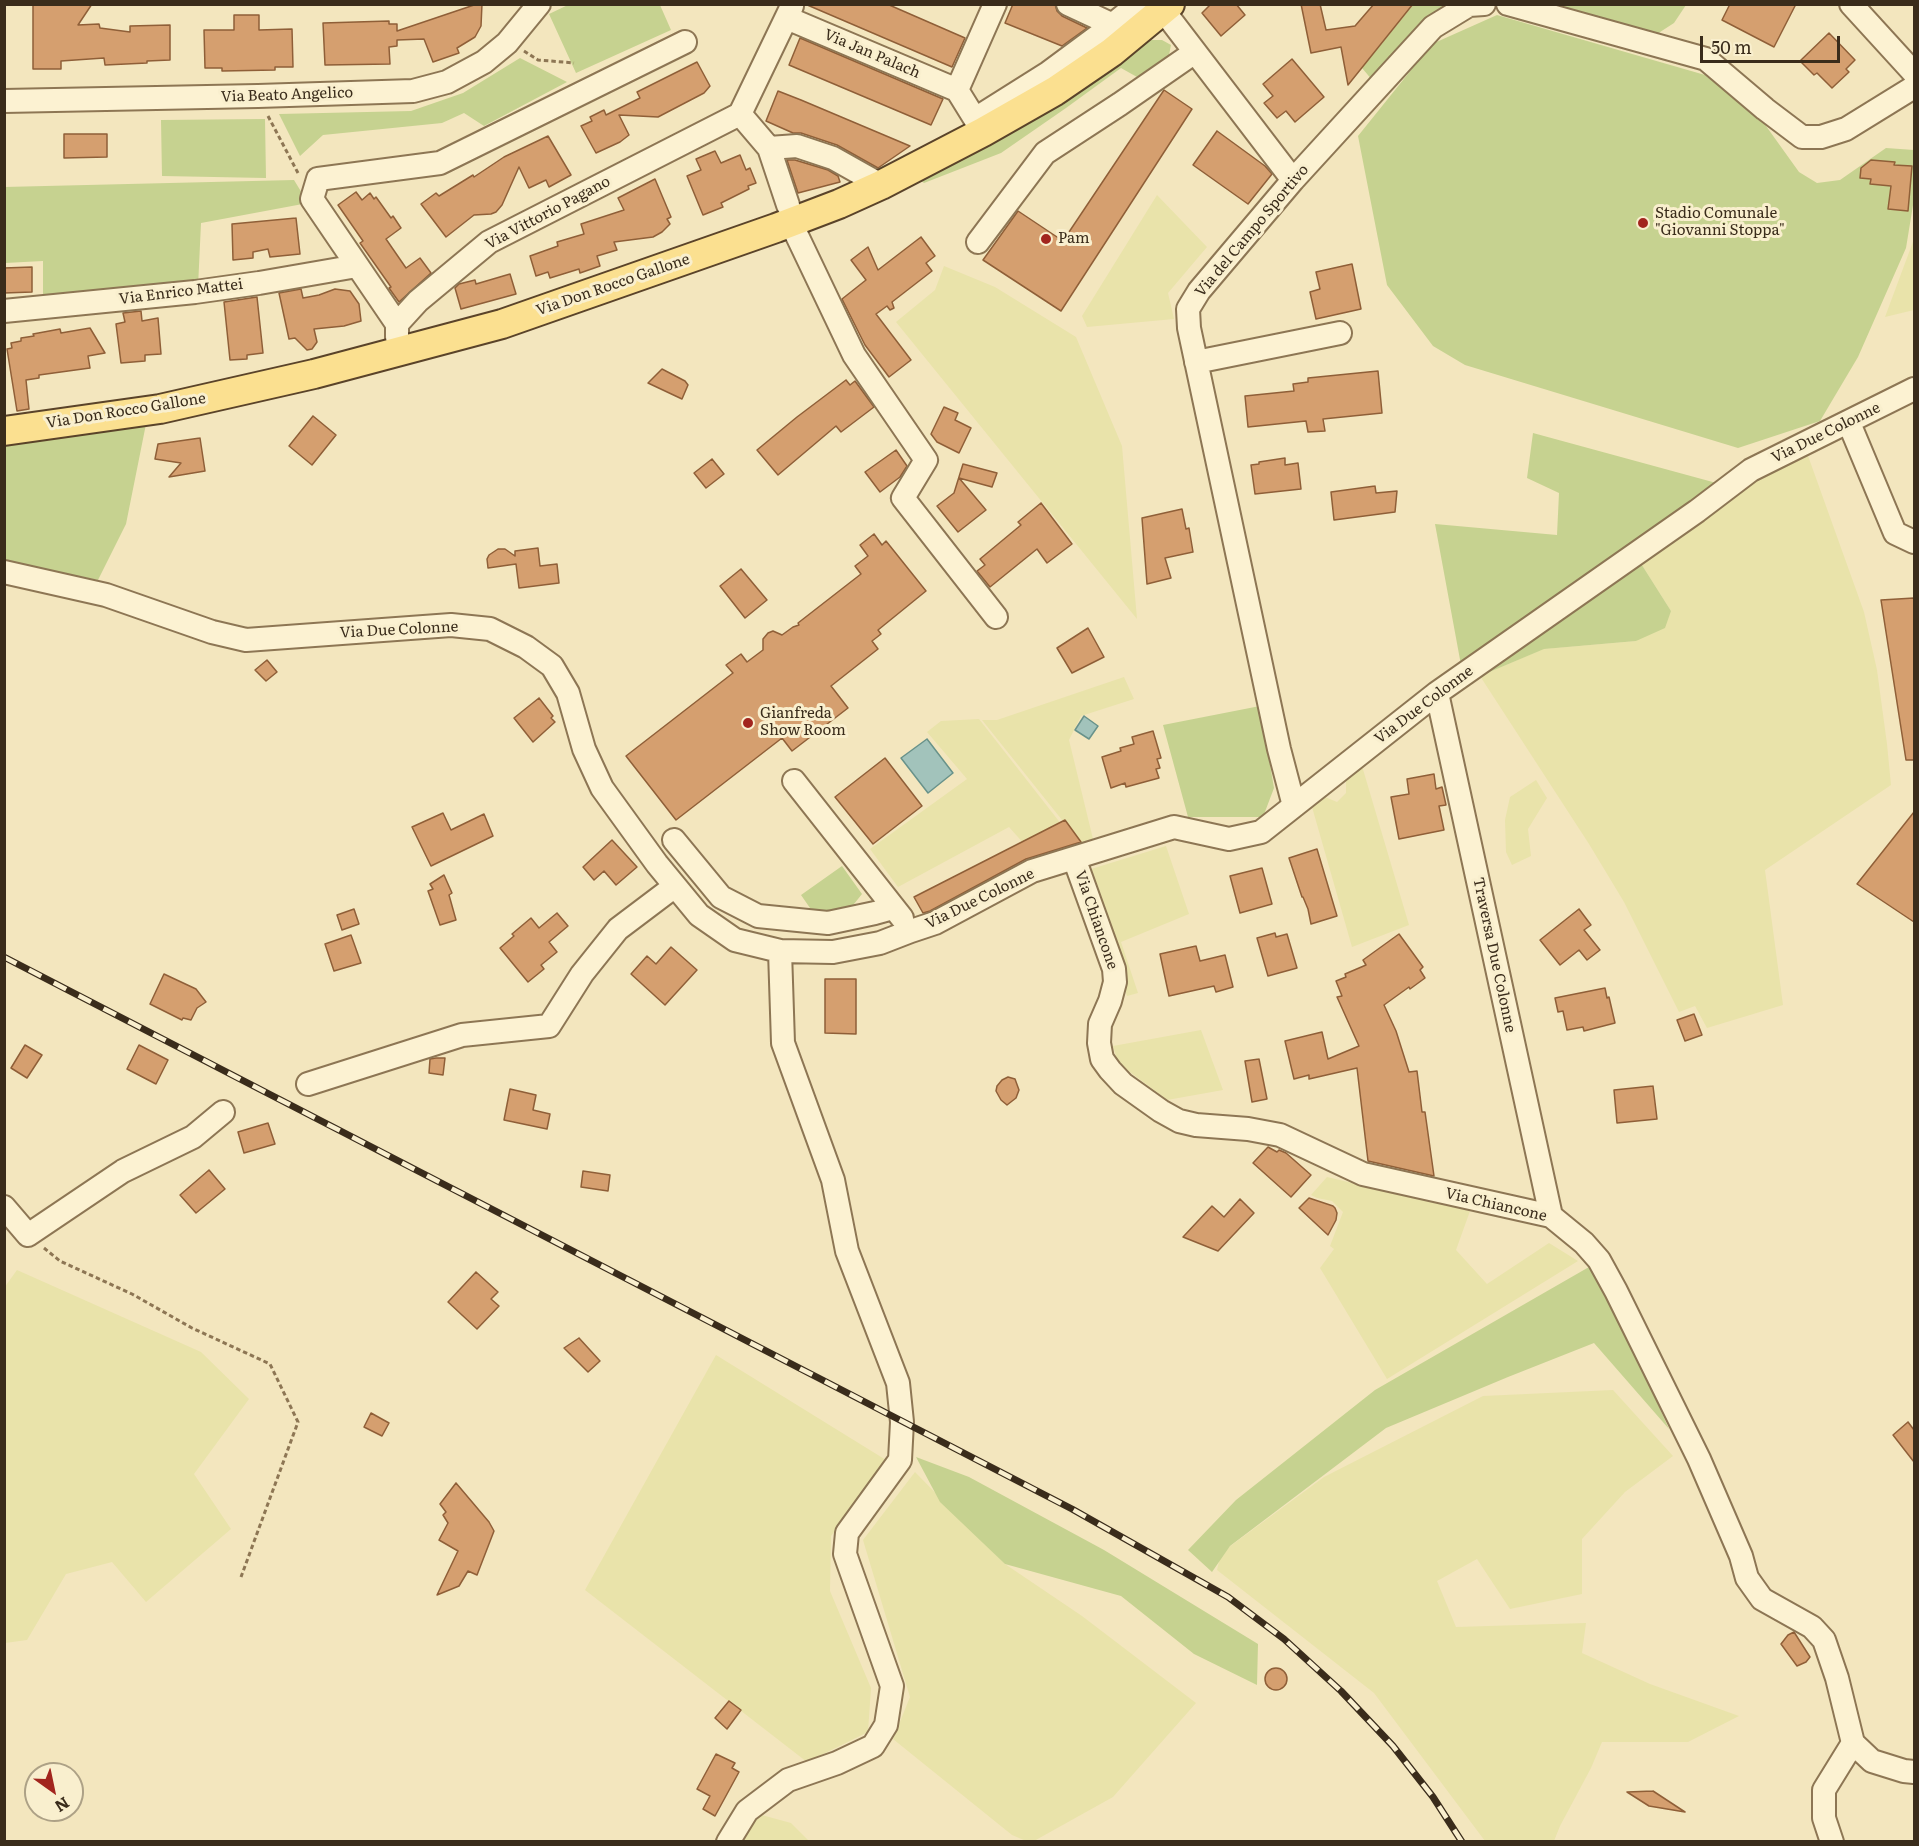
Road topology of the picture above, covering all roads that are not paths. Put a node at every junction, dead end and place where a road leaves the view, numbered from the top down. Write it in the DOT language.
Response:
graph roads {
  1 [pos="539,4"];
  2 [pos="995,4"];
  3 [pos="1068,4"];
  4 [pos="1484,4"];
  5 [pos="1508,4"];
  6 [pos="1851,4"];
  7 [pos="1157,6"];
  8 [pos="790,11"];
  9 [pos="1113,25"];
  10 [pos="684,42"];
  11 [pos="1195,51"];
  12 [pos="1914,73"];
  13 [pos="1914,87"];
  14 [pos="957,90"];
  15 [pos="4,101"];
  16 [pos="740,114"];
  17 [pos="979,125"];
  18 [pos="769,148"];
  19 [pos="1293,180"];
  20 [pos="881,185"];
  21 [pos="789,214"];
  22 [pos="978,242"];
  23 [pos="357,266"];
  24 [pos="4,310"];
  25 [pos="1340,333"];
  26 [pos="397,338"];
  27 [pos="1196,362"];
  28 [pos="1914,389"];
  29 [pos="1848,423"];
  30 [pos="4,431"];
  31 [pos="1914,542"];
  32 [pos="4,572"];
  33 [pos="996,617"];
  34 [pos="1437,693"];
  35 [pos="794,781"];
  36 [pos="1294,806"];
  37 [pos="674,840"];
  38 [pos="1074,858"];
  39 [pos="675,886"];
  40 [pos="893,908"];
  41 [pos="911,932"];
  42 [pos="780,951"];
  43 [pos="308,1084"];
  44 [pos="223,1112"];
  45 [pos="4,1207"];
  46 [pos="1551,1216"];
  47 [pos="1853,1743"];
  48 [pos="1914,1772"];
  49 [pos="728,1842"];
  50 [pos="1832,1842"];
  1 -- 15 [label="street, Via Beato Angelico"];
  2 -- 14 [label="street"];
  3 -- 9 [label="street"];
  4 -- 19 [label="street, Via del Campo Sportivo"];
  5 -- 13 [label="street"];
  6 -- 12 [label="street"];
  7 -- 9 [label="street"];
  7 -- 11 [label="street"];
  7 -- 17 [label="main road, Via Don Rocco Gallone"];
  8 -- 14 [label="street, Via Jan Palach"];
  8 -- 16 [label="street"];
  9 -- 17 [label="street"];
  10 -- 23 [label="street"];
  11 -- 19 [label="street"];
  11 -- 22 [label="street"];
  14 -- 17 [label="street"];
  16 -- 18 [label="street"];
  16 -- 26 [label="street, Via Vittorio Pagano"];
  17 -- 20 [label="main road, Via Don Rocco Gallone"];
  18 -- 20 [label="street"];
  18 -- 21 [label="street"];
  19 -- 27 [label="street, Via del Campo Sportivo"];
  20 -- 21 [label="main road, Via Don Rocco Gallone"];
  21 -- 26 [label="main road, Via Don Rocco Gallone"];
  21 -- 33 [label="street"];
  23 -- 24 [label="street, Via Enrico Mattei"];
  23 -- 26 [label="street"];
  25 -- 27 [label="street"];
  26 -- 30 [label="main road, Via Don Rocco Gallone"];
  27 -- 36 [label="street, Via del Campo Sportivo"];
  28 -- 29 [label="street, Via Due Colonne"];
  29 -- 31 [label="street"];
  29 -- 34 [label="street, Via Due Colonne"];
  32 -- 39 [label="street, Via Due Colonne"];
  34 -- 36 [label="street, Via Due Colonne"];
  34 -- 46 [label="street, Traversa Due Colonne"];
  35 -- 40 [label="street"];
  36 -- 38 [label="street, Via Due Colonne"];
  37 -- 40 [label="street"];
  38 -- 41 [label="street, Via Due Colonne"];
  38 -- 46 [label="street, Via Chiancone"];
  39 -- 42 [label="street, Via Due Colonne"];
  39 -- 43 [label="street"];
  40 -- 41 [label="street"];
  41 -- 42 [label="street, Via Due Colonne"];
  42 -- 49 [label="street"];
  44 -- 45 [label="street"];
  46 -- 47 [label="street, Via Chiancone"];
  47 -- 48 [label="street"];
  47 -- 50 [label="street"];
}
